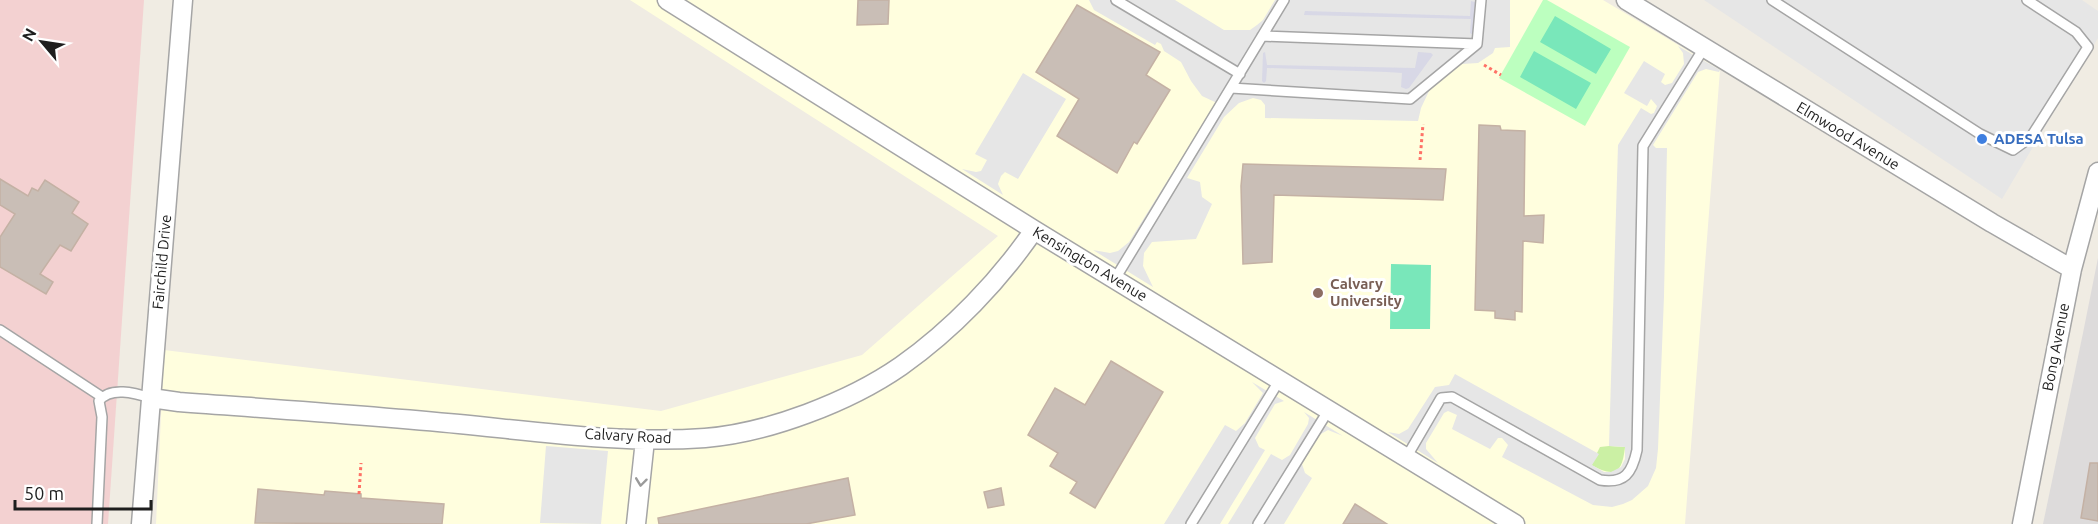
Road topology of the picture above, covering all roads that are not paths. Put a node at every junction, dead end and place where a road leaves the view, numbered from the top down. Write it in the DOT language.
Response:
graph roads {
  1 [pos="183,0"];
  2 [pos="667,0"];
  3 [pos="1116,0"];
  4 [pos="1284,0"];
  5 [pos="1481,0"];
  6 [pos="1626,0"];
  7 [pos="1772,0"];
  8 [pos="2027,0"];
  9 [pos="1262,36"];
  10 [pos="1477,44"];
  11 [pos="1704,48"];
  12 [pos="1240,74"];
  13 [pos="1231,88"];
  14 [pos="2098,172"];
  15 [pos="1034,230"];
  16 [pos="2072,269"];
  17 [pos="1115,279"];
  18 [pos="0,330"];
  19 [pos="1280,381"];
  20 [pos="102,397"];
  21 [pos="151,398"];
  22 [pos="1329,411"];
  23 [pos="645,440"];
  24 [pos="1406,458"];
  25 [pos="97,524"];
  26 [pos="141,524"];
  27 [pos="636,524"];
  28 [pos="1191,524"];
  29 [pos="1258,524"];
  30 [pos="1515,524"];
  31 [pos="2022,524"];
  1 -- 21 [label="street, Fairchild Drive"];
  2 -- 15 [label="street, Kensington Avenue"];
  3 -- 12 [label="lane"];
  4 -- 9 [label="lane"];
  5 -- 10 [label="lane"];
  6 -- 11 [label="street, Elmwood Avenue"];
  7 -- 8 [label="lane"];
  9 -- 10 [label="lane"];
  9 -- 12 [label="lane"];
  10 -- 13 [label="lane"];
  11 -- 16 [label="street, Elmwood Avenue"];
  11 -- 24 [label="lane"];
  12 -- 13 [label="lane"];
  13 -- 17 [label="lane"];
  14 -- 16 [label="street, Bong Avenue"];
  15 -- 17 [label="street, Kensington Avenue"];
  15 -- 23 [label="street, Calvary Road"];
  16 -- 31 [label="street, Bong Avenue"];
  17 -- 19 [label="street, Kensington Avenue"];
  18 -- 20 [label="lane"];
  19 -- 22 [label="street, Kensington Avenue"];
  19 -- 28 [label="lane"];
  20 -- 21 [label="lane"];
  20 -- 25 [label="lane"];
  21 -- 23 [label="street, Calvary Road"];
  21 -- 26 [label="street, Fairchild Drive"];
  22 -- 24 [label="street, Kensington Avenue"];
  22 -- 29 [label="lane"];
  23 -- 27 [label="street, one-way"];
  24 -- 30 [label="street, Kensington Avenue"];
}
